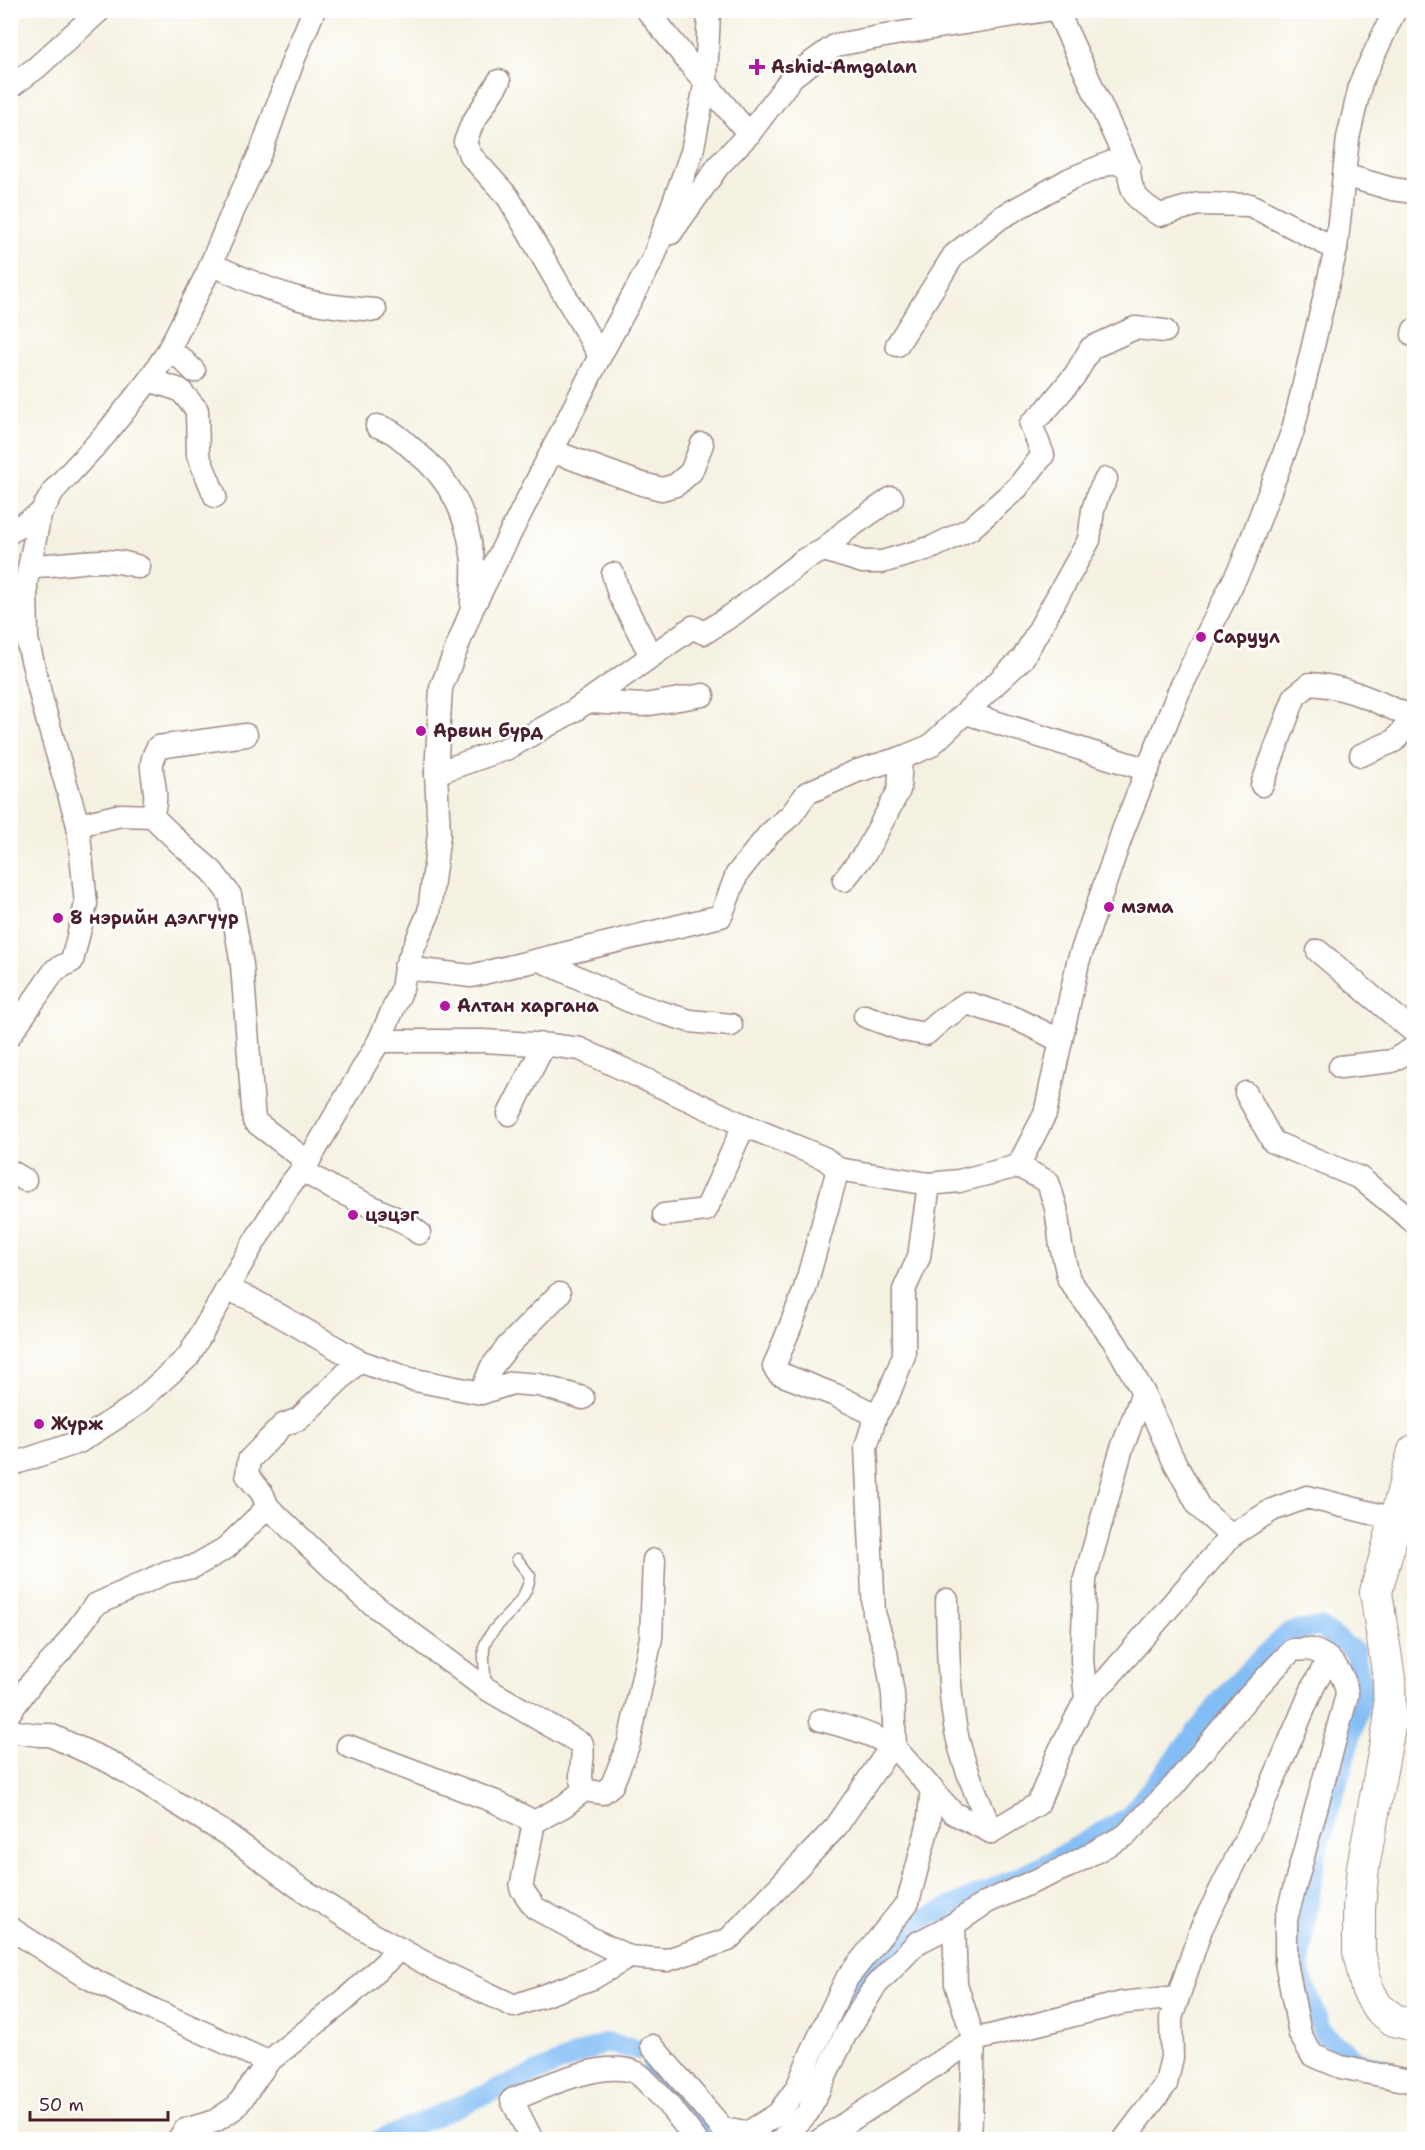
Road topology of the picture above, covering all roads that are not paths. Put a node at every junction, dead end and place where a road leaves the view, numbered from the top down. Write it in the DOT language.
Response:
graph roads {
  1 [pos="100,10"];
  2 [pos="314,10"];
  3 [pos="647,10"];
  4 [pos="708,10"];
  5 [pos="1047,10"];
  6 [pos="1057,10"];
  7 [pos="1395,10"];
  8 [pos="499,81"];
  9 [pos="706,81"];
  10 [pos="10,87"];
  11 [pos="749,134"];
  12 [pos="1129,167"];
  13 [pos="1344,174"];
  14 [pos="1414,192"];
  15 [pos="1336,249"];
  16 [pos="653,259"];
  17 [pos="211,264"];
  18 [pos="375,310"];
  19 [pos="1165,331"];
  20 [pos="897,345"];
  21 [pos="167,353"];
  22 [pos="600,356"];
  23 [pos="194,371"];
  24 [pos="149,380"];
  25 [pos="377,426"];
  26 [pos="702,444"];
  27 [pos="552,451"];
  28 [pos="1106,479"];
  29 [pos="215,496"];
  30 [pos="891,498"];
  31 [pos="40,514"];
  32 [pos="10,532"];
  33 [pos="824,550"];
  34 [pos="30,566"];
  35 [pos="139,567"];
  36 [pos="613,574"];
  37 [pos="472,609"];
  38 [pos="651,656"];
  39 [pos="703,695"];
  40 [pos="588,702"];
  41 [pos="966,713"];
  42 [pos="1414,718"];
  43 [pos="246,735"];
  44 [pos="1361,755"];
  45 [pos="901,758"];
  46 [pos="1148,770"];
  47 [pos="436,773"];
  48 [pos="1262,785"];
  49 [pos="152,816"];
  50 [pos="78,825"];
  51 [pos="844,880"];
  52 [pos="1318,951"];
  53 [pos="540,960"];
  54 [pos="405,968"];
  55 [pos="865,1016"];
  56 [pos="731,1025"];
  57 [pos="1414,1032"];
  58 [pos="10,1035"];
  59 [pos="379,1041"];
  60 [pos="1060,1041"];
  61 [pos="544,1045"];
  62 [pos="1414,1048"];
  63 [pos="1340,1067"];
  64 [pos="1246,1093"];
  65 [pos="509,1114"];
  66 [pos="744,1125"];
  67 [pos="305,1166"];
  68 [pos="1018,1166"];
  69 [pos="838,1169"];
  70 [pos="929,1184"];
  71 [pos="664,1215"];
  72 [pos="1414,1222"];
  73 [pos="419,1233"];
  74 [pos="226,1289"];
  75 [pos="559,1294"];
  76 [pos="360,1361"];
  77 [pos="1143,1392"];
  78 [pos="481,1393"];
  79 [pos="583,1398"];
  80 [pos="876,1415"];
  81 [pos="1414,1451"];
  82 [pos="10,1465"];
  83 [pos="268,1506"];
  84 [pos="1406,1520"];
  85 [pos="1231,1536"];
  86 [pos="518,1559"];
  87 [pos="654,1560"];
  88 [pos="947,1600"];
  89 [pos="1329,1659"];
  90 [pos="485,1688"];
  91 [pos="1086,1699"];
  92 [pos="10,1712"];
  93 [pos="821,1720"];
  94 [pos="10,1731"];
  95 [pos="348,1746"];
  96 [pos="895,1748"];
  97 [pos="932,1788"];
  98 [pos="584,1790"];
  99 [pos="534,1822"];
  100 [pos="992,1832"];
  101 [pos="954,1924"];
  102 [pos="10,1928"];
  103 [pos="400,1949"];
  104 [pos="629,1957"];
  105 [pos="1177,1997"];
  106 [pos="1414,2025"];
  107 [pos="974,2040"];
  108 [pos="652,2046"];
  109 [pos="268,2062"];
  110 [pos="1414,2082"];
  111 [pos="178,2139"];
  112 [pos="532,2139"];
  113 [pos="696,2139"];
  114 [pos="782,2139"];
  115 [pos="820,2139"];
  116 [pos="970,2139"];
  117 [pos="1124,2139"];
  1 -- 10 [label="street"];
  2 -- 17 [label="street"];
  3 -- 9 [label="street"];
  4 -- 9 [label="street"];
  5 -- 11 [label="street"];
  6 -- 12 [label="street"];
  7 -- 13 [label="street"];
  8 -- 22 [label="street"];
  9 -- 11 [label="street"];
  9 -- 16 [label="street"];
  11 -- 16 [label="street"];
  12 -- 15 [label="street"];
  12 -- 20 [label="street"];
  13 -- 14 [label="street"];
  13 -- 15 [label="street"];
  15 -- 46 [label="street"];
  16 -- 22 [label="street"];
  17 -- 18 [label="street"];
  17 -- 21 [label="street"];
  19 -- 33 [label="street"];
  21 -- 23 [label="street"];
  21 -- 24 [label="street"];
  22 -- 27 [label="street"];
  24 -- 29 [label="street"];
  24 -- 31 [label="street"];
  25 -- 37 [label="street"];
  26 -- 27 [label="street"];
  27 -- 37 [label="street"];
  28 -- 41 [label="street"];
  30 -- 33 [label="street"];
  31 -- 32 [label="street"];
  31 -- 34 [label="street"];
  33 -- 38 [label="street"];
  34 -- 35 [label="street"];
  34 -- 50 [label="street"];
  36 -- 38 [label="street"];
  37 -- 47 [label="street"];
  38 -- 40 [label="street"];
  39 -- 40 [label="street"];
  40 -- 47 [label="street"];
  41 -- 45 [label="street"];
  41 -- 46 [label="street"];
  42 -- 44 [label="street"];
  42 -- 48 [label="street"];
  43 -- 49 [label="street"];
  45 -- 51 [label="street"];
  45 -- 53 [label="street"];
  46 -- 60 [label="street"];
  47 -- 54 [label="street"];
  49 -- 50 [label="street"];
  49 -- 67 [label="street"];
  50 -- 58 [label="street"];
  52 -- 57 [label="street"];
  53 -- 54 [label="street"];
  53 -- 56 [label="street"];
  54 -- 59 [label="street"];
  55 -- 60 [label="street"];
  59 -- 61 [label="street"];
  59 -- 67 [label="street"];
  60 -- 68 [label="street"];
  61 -- 65 [label="street"];
  61 -- 66 [label="street"];
  62 -- 63 [label="street"];
  64 -- 72 [label="street"];
  66 -- 69 [label="street"];
  66 -- 71 [label="street"];
  67 -- 73 [label="street"];
  67 -- 74 [label="street"];
  68 -- 70 [label="street"];
  68 -- 77 [label="street"];
  69 -- 70 [label="street"];
  69 -- 80 [label="street"];
  70 -- 80 [label="street"];
  74 -- 76 [label="street"];
  74 -- 82 [label="street"];
  75 -- 78 [label="street"];
  76 -- 78 [label="street"];
  76 -- 83 [label="street"];
  77 -- 85 [label="street"];
  77 -- 91 [label="street"];
  78 -- 79 [label="street"];
  80 -- 96 [label="street"];
  81 -- 84 [label="street"];
  83 -- 90 [label="street"];
  83 -- 92 [label="street"];
  84 -- 85 [label="street"];
  84 -- 106 [label="street"];
  85 -- 91 [label="street"];
  86 -- 90 [label="lane"];
  87 -- 98 [label="street"];
  88 -- 100 [label="street"];
  89 -- 101 [label="street"];
  89 -- 105 [label="street"];
  89 -- 110 [label="street"];
  90 -- 98 [label="street"];
  91 -- 100 [label="street"];
  93 -- 96 [label="street"];
  94 -- 103 [label="street"];
  95 -- 99 [label="street"];
  96 -- 97 [label="street"];
  96 -- 104 [label="street"];
  97 -- 100 [label="street"];
  97 -- 108 [label="street"];
  98 -- 99 [label="street"];
  99 -- 104 [label="street"];
  101 -- 107 [label="street"];
  101 -- 114 [label="street"];
  102 -- 109 [label="street"];
  103 -- 104 [label="street"];
  103 -- 109 [label="street"];
  105 -- 107 [label="street"];
  105 -- 117 [label="street"];
  107 -- 115 [label="street"];
  107 -- 116 [label="street"];
  109 -- 111 [label="street"];
  112 -- 113 [label="street"];
}
